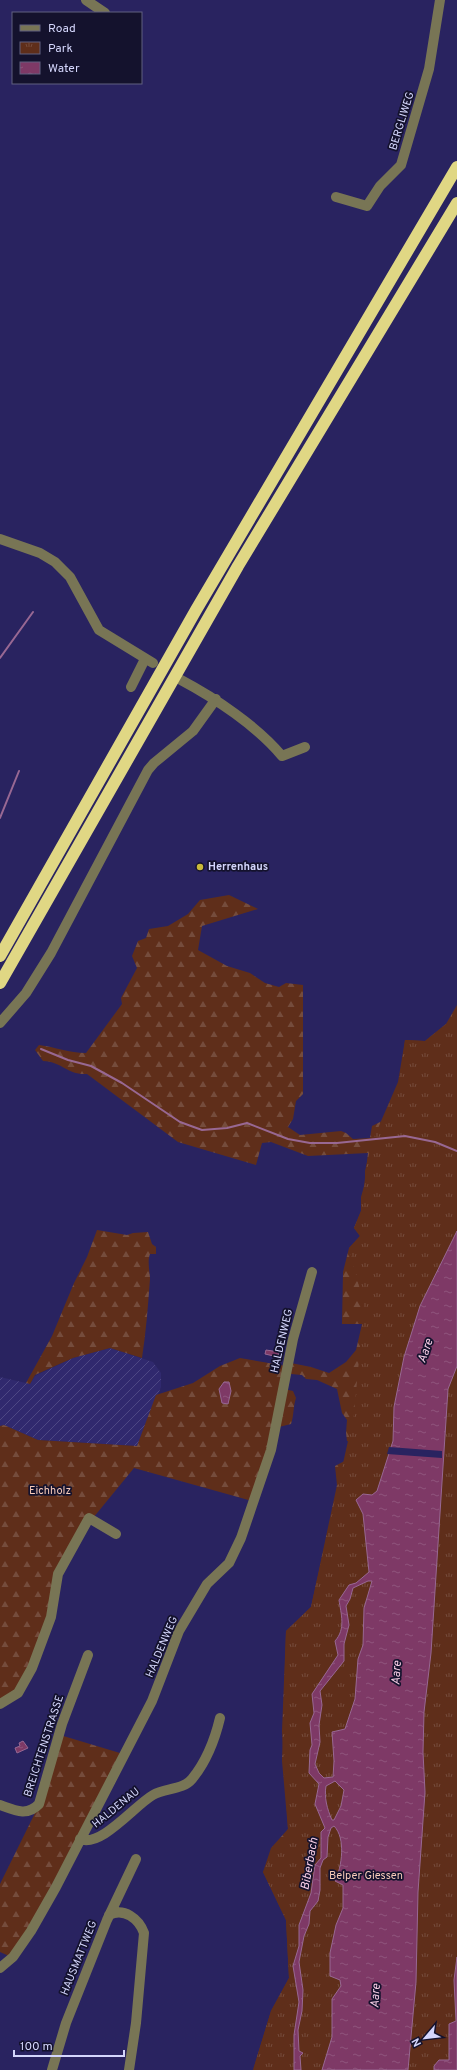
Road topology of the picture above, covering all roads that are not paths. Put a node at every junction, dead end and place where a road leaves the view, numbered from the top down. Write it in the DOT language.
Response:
graph roads {
  1 [pos="86,0"];
  2 [pos="440,0"];
  3 [pos="104,12"];
  4 [pos="457,167"];
  5 [pos="336,197"];
  6 [pos="457,203"];
  7 [pos="0,539"];
  8 [pos="181,680"];
  9 [pos="131,687"];
  10 [pos="216,699"];
  11 [pos="305,747"];
  12 [pos="0,956"];
  13 [pos="0,983"];
  14 [pos="0,1023"];
  15 [pos="312,1272"];
  16 [pos="116,1534"];
  17 [pos="88,1656"];
  18 [pos="0,1704"];
  19 [pos="220,1718"];
  20 [pos="0,1805"];
  21 [pos="80,1839"];
  22 [pos="136,1859"];
  23 [pos="109,1915"];
  24 [pos="0,1968"];
  25 [pos="52,2070"];
  26 [pos="129,2070"];
  1 -- 3 [label="street"];
  2 -- 5 [label="street, BERGLIWEG"];
  4 -- 12 [label="highway"];
  6 -- 13 [label="highway"];
  7 -- 9 [label="street"];
  8 -- 10 [label="street"];
  10 -- 11 [label="street"];
  10 -- 14 [label="street"];
  15 -- 21 [label="street, HALDENWEG"];
  16 -- 18 [label="street"];
  17 -- 20 [label="street, BREICHTENSTRASSE"];
  19 -- 21 [label="street, HALDENAU"];
  21 -- 24 [label="street, HALDENWEG"];
  22 -- 23 [label="street, HAUSMATTWEG"];
  23 -- 25 [label="street, HAUSMATTWEG"];
  23 -- 26 [label="street"];
}
